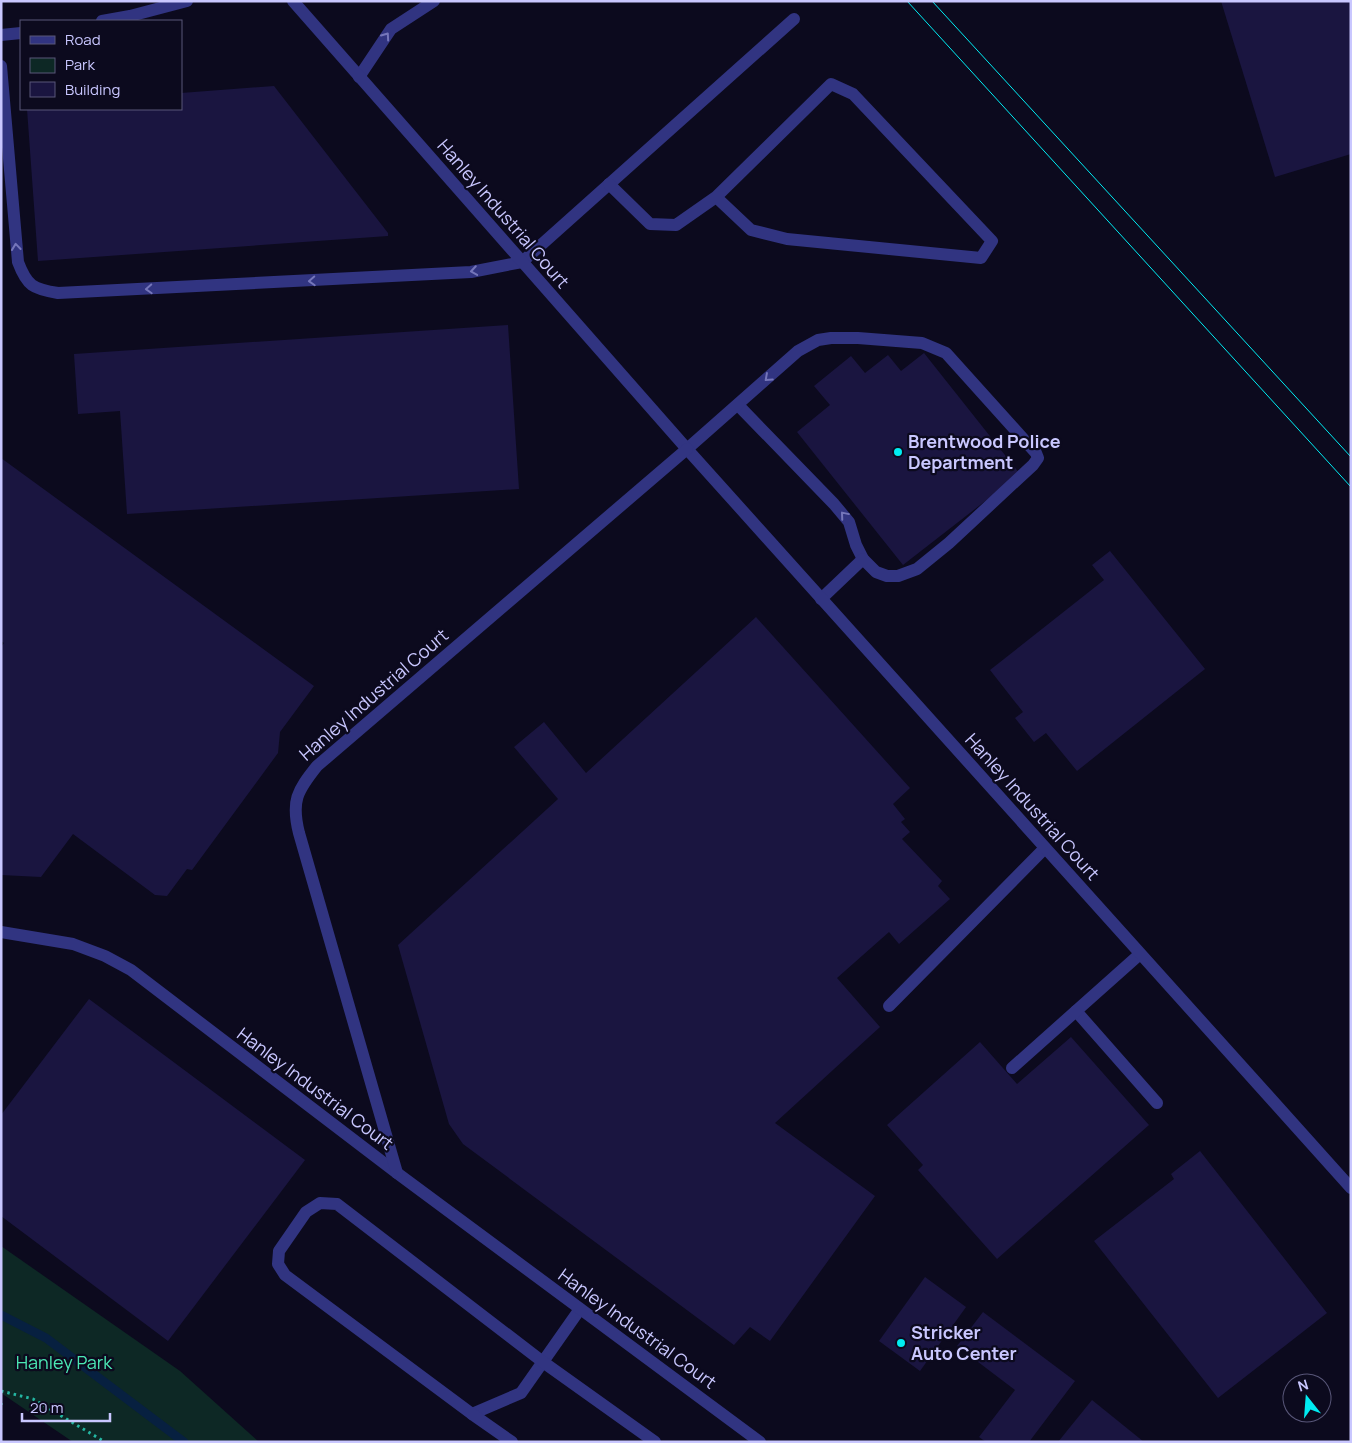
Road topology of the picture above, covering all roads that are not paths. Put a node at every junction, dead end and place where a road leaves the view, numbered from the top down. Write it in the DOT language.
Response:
graph roads {
  1 [pos="187,1"];
  2 [pos="293,1"];
  3 [pos="434,1"];
  4 [pos="794,19"];
  5 [pos="108,20"];
  6 [pos="20,33"];
  7 [pos="1,35"];
  8 [pos="1,66"];
  9 [pos="359,77"];
  10 [pos="609,184"];
  11 [pos="716,198"];
  12 [pos="522,262"];
  13 [pos="738,405"];
  14 [pos="687,449"];
  15 [pos="863,559"];
  16 [pos="821,599"];
  17 [pos="1045,848"];
  18 [pos="1,932"];
  19 [pos="1140,954"];
  20 [pos="889,1006"];
  21 [pos="1076,1011"];
  22 [pos="1012,1068"];
  23 [pos="1157,1103"];
  24 [pos="397,1173"];
  25 [pos="1351,1188"];
  26 [pos="580,1309"];
  27 [pos="543,1362"];
  28 [pos="472,1414"];
  29 [pos="512,1442"];
  30 [pos="655,1442"];
  31 [pos="760,1442"];
  1 -- 5 [label="street"];
  2 -- 9 [label="street, Hanley Industrial Court"];
  9 -- 3 [label="street, one-way"];
  4 -- 10 [label="street"];
  6 -- 7 [label="street"];
  12 -- 8 [label="street, one-way"];
  9 -- 12 [label="street, Hanley Industrial Court"];
  10 -- 11 [label="street"];
  10 -- 12 [label="street"];
  11 -- 11 [label="street"];
  12 -- 14 [label="street, Hanley Industrial Court"];
  13 -- 14 [label="street"];
  15 -- 13 [label="street, one-way"];
  15 -- 13 [label="street, one-way"];
  14 -- 16 [label="street, Hanley Industrial Court"];
  14 -- 24 [label="street, Hanley Industrial Court"];
  15 -- 16 [label="street"];
  16 -- 17 [label="street, Hanley Industrial Court"];
  17 -- 19 [label="street, Hanley Industrial Court"];
  17 -- 20 [label="street"];
  18 -- 24 [label="street, Hanley Industrial Court"];
  19 -- 21 [label="street"];
  19 -- 25 [label="street, Hanley Industrial Court"];
  21 -- 22 [label="street"];
  21 -- 23 [label="street"];
  24 -- 26 [label="street, Hanley Industrial Court"];
  26 -- 27 [label="street"];
  26 -- 31 [label="street, Hanley Industrial Court"];
  27 -- 28 [label="street"];
  27 -- 28 [label="street"];
  27 -- 30 [label="street"];
  28 -- 29 [label="street"];
}
